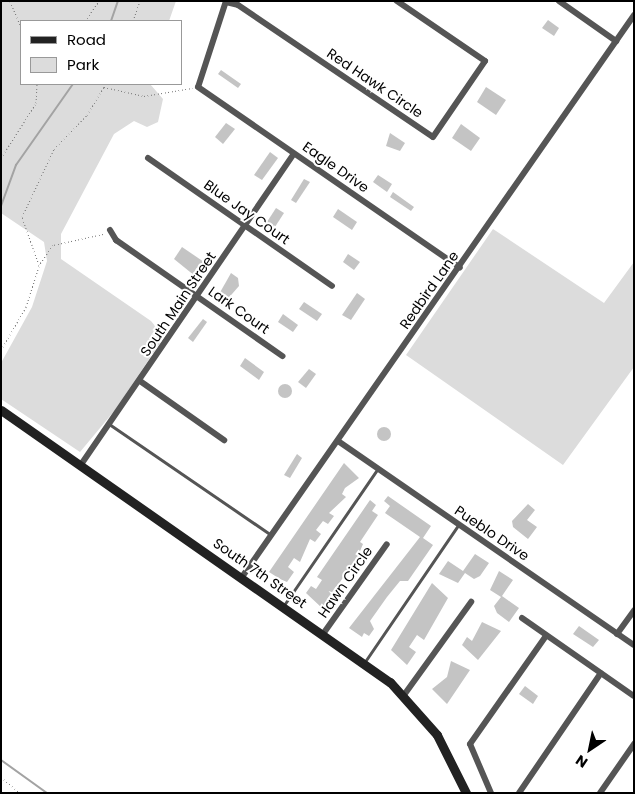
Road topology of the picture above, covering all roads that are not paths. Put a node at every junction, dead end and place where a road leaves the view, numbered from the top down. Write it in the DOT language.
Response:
graph roads {
  1 [pos="226,1"];
  2 [pos="397,1"];
  3 [pos="559,1"];
  4 [pos="634,15"];
  5 [pos="616,41"];
  6 [pos="294,154"];
  7 [pos="148,158"];
  8 [pos="245,226"];
  9 [pos="110,230"];
  10 [pos="460,268"];
  11 [pos="332,286"];
  12 [pos="198,296"];
  13 [pos="282,356"];
  14 [pos="140,381"];
  15 [pos="1,410"];
  16 [pos="110,424"];
  17 [pos="224,440"];
  18 [pos="338,441"];
  19 [pos="80,466"];
  20 [pos="376,470"];
  21 [pos="458,525"];
  22 [pos="272,536"];
  23 [pos="387,544"];
  24 [pos="242,577"];
  25 [pos="472,602"];
  26 [pos="284,605"];
  27 [pos="634,611"];
  28 [pos="522,618"];
  29 [pos="323,634"];
  30 [pos="617,634"];
  31 [pos="546,636"];
  32 [pos="634,646"];
  33 [pos="364,663"];
  34 [pos="601,673"];
  35 [pos="404,695"];
  36 [pos="634,696"];
  37 [pos="634,744"];
  38 [pos="466,793"];
  39 [pos="491,793"];
  40 [pos="519,793"];
  41 [pos="600,793"];
  1 -- 2 [label="street, Red Hawk Circle"];
  1 -- 6 [label="street, Eagle Drive"];
  3 -- 5 [label="street"];
  4 -- 5 [label="street, Redbird Lane"];
  5 -- 10 [label="street, Redbird Lane"];
  6 -- 8 [label="street, South Main Street"];
  6 -- 10 [label="street, Eagle Drive"];
  7 -- 8 [label="street, Blue Jay Court"];
  8 -- 11 [label="street, Blue Jay Court"];
  8 -- 12 [label="street, South Main Street"];
  9 -- 12 [label="street, Lark Court"];
  10 -- 18 [label="street, Redbird Lane"];
  12 -- 13 [label="street, Lark Court"];
  12 -- 14 [label="street, South Main Street"];
  14 -- 16 [label="street, South Main Street"];
  14 -- 17 [label="street"];
  15 -- 19 [label="main road, South 7th Street"];
  16 -- 19 [label="street, South Main Street"];
  16 -- 22 [label="lane"];
  18 -- 20 [label="street, Pueblo Drive"];
  18 -- 22 [label="street, Redbird Lane"];
  19 -- 24 [label="main road, South 7th Street"];
  20 -- 21 [label="street, Pueblo Drive"];
  20 -- 26 [label="lane"];
  21 -- 30 [label="street, Pueblo Drive"];
  21 -- 33 [label="lane"];
  22 -- 24 [label="street, Redbird Lane"];
  23 -- 29 [label="street, Hawn Circle"];
  24 -- 26 [label="main road, South 7th Street"];
  25 -- 35 [label="street"];
  26 -- 29 [label="main road, South 7th Street"];
  27 -- 30 [label="street"];
  28 -- 31 [label="street"];
  29 -- 33 [label="main road, South 7th Street"];
  30 -- 32 [label="street, Pueblo Drive"];
  31 -- 34 [label="street"];
  31 -- 39 [label="street"];
  33 -- 35 [label="main road, South 7th Street"];
  34 -- 36 [label="street"];
  34 -- 40 [label="street"];
  35 -- 38 [label="main road, South 7th Street"];
  37 -- 41 [label="street"];
}
